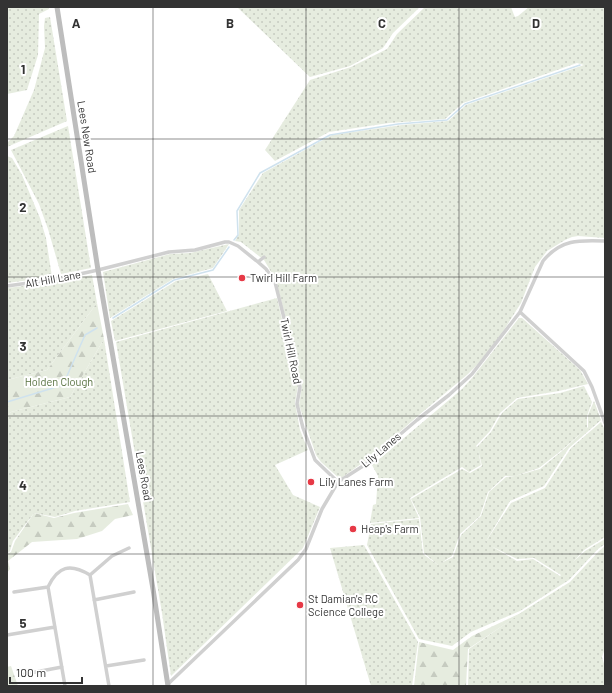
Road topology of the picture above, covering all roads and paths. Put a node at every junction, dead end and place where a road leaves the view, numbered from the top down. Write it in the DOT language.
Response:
graph roads {
  1 [pos="57,7"];
  2 [pos="605,241"];
  3 [pos="264,257"];
  4 [pos="258,262"];
  5 [pos="98,270"];
  6 [pos="7,286"];
  7 [pos="520,312"];
  8 [pos="605,423"];
  9 [pos="338,482"];
  10 [pos="129,548"];
  11 [pos="90,574"];
  12 [pos="48,587"];
  13 [pos="14,592"];
  14 [pos="134,592"];
  15 [pos="94,600"];
  16 [pos="55,627"];
  17 [pos="7,635"];
  18 [pos="144,660"];
  19 [pos="106,666"];
  20 [pos="62,668"];
  21 [pos="20,675"];
  22 [pos="168,685"];
  23 [pos="65,686"];
  24 [pos="109,686"];
  1 -- 5 [label="main road, Lees New Road"];
  2 -- 7 [label="street, Lily Lanes"];
  3 -- 4 [label="street"];
  4 -- 5 [label="street, Twirl Hill Road"];
  4 -- 9 [label="street, Twirl Hill Road"];
  5 -- 6 [label="street, Alt Hill Lane"];
  5 -- 22 [label="main road, Lees Road"];
  7 -- 8 [label="street"];
  7 -- 9 [label="street, Lily Lanes"];
  9 -- 22 [label="street, Lily Lanes"];
  10 -- 11 [label="street"];
  11 -- 12 [label="street"];
  11 -- 15 [label="street"];
  12 -- 13 [label="street"];
  12 -- 16 [label="street"];
  14 -- 15 [label="street"];
  15 -- 19 [label="street"];
  16 -- 17 [label="street"];
  16 -- 20 [label="street"];
  18 -- 19 [label="street"];
  19 -- 24 [label="street"];
  20 -- 21 [label="street"];
  20 -- 23 [label="street"];
}
